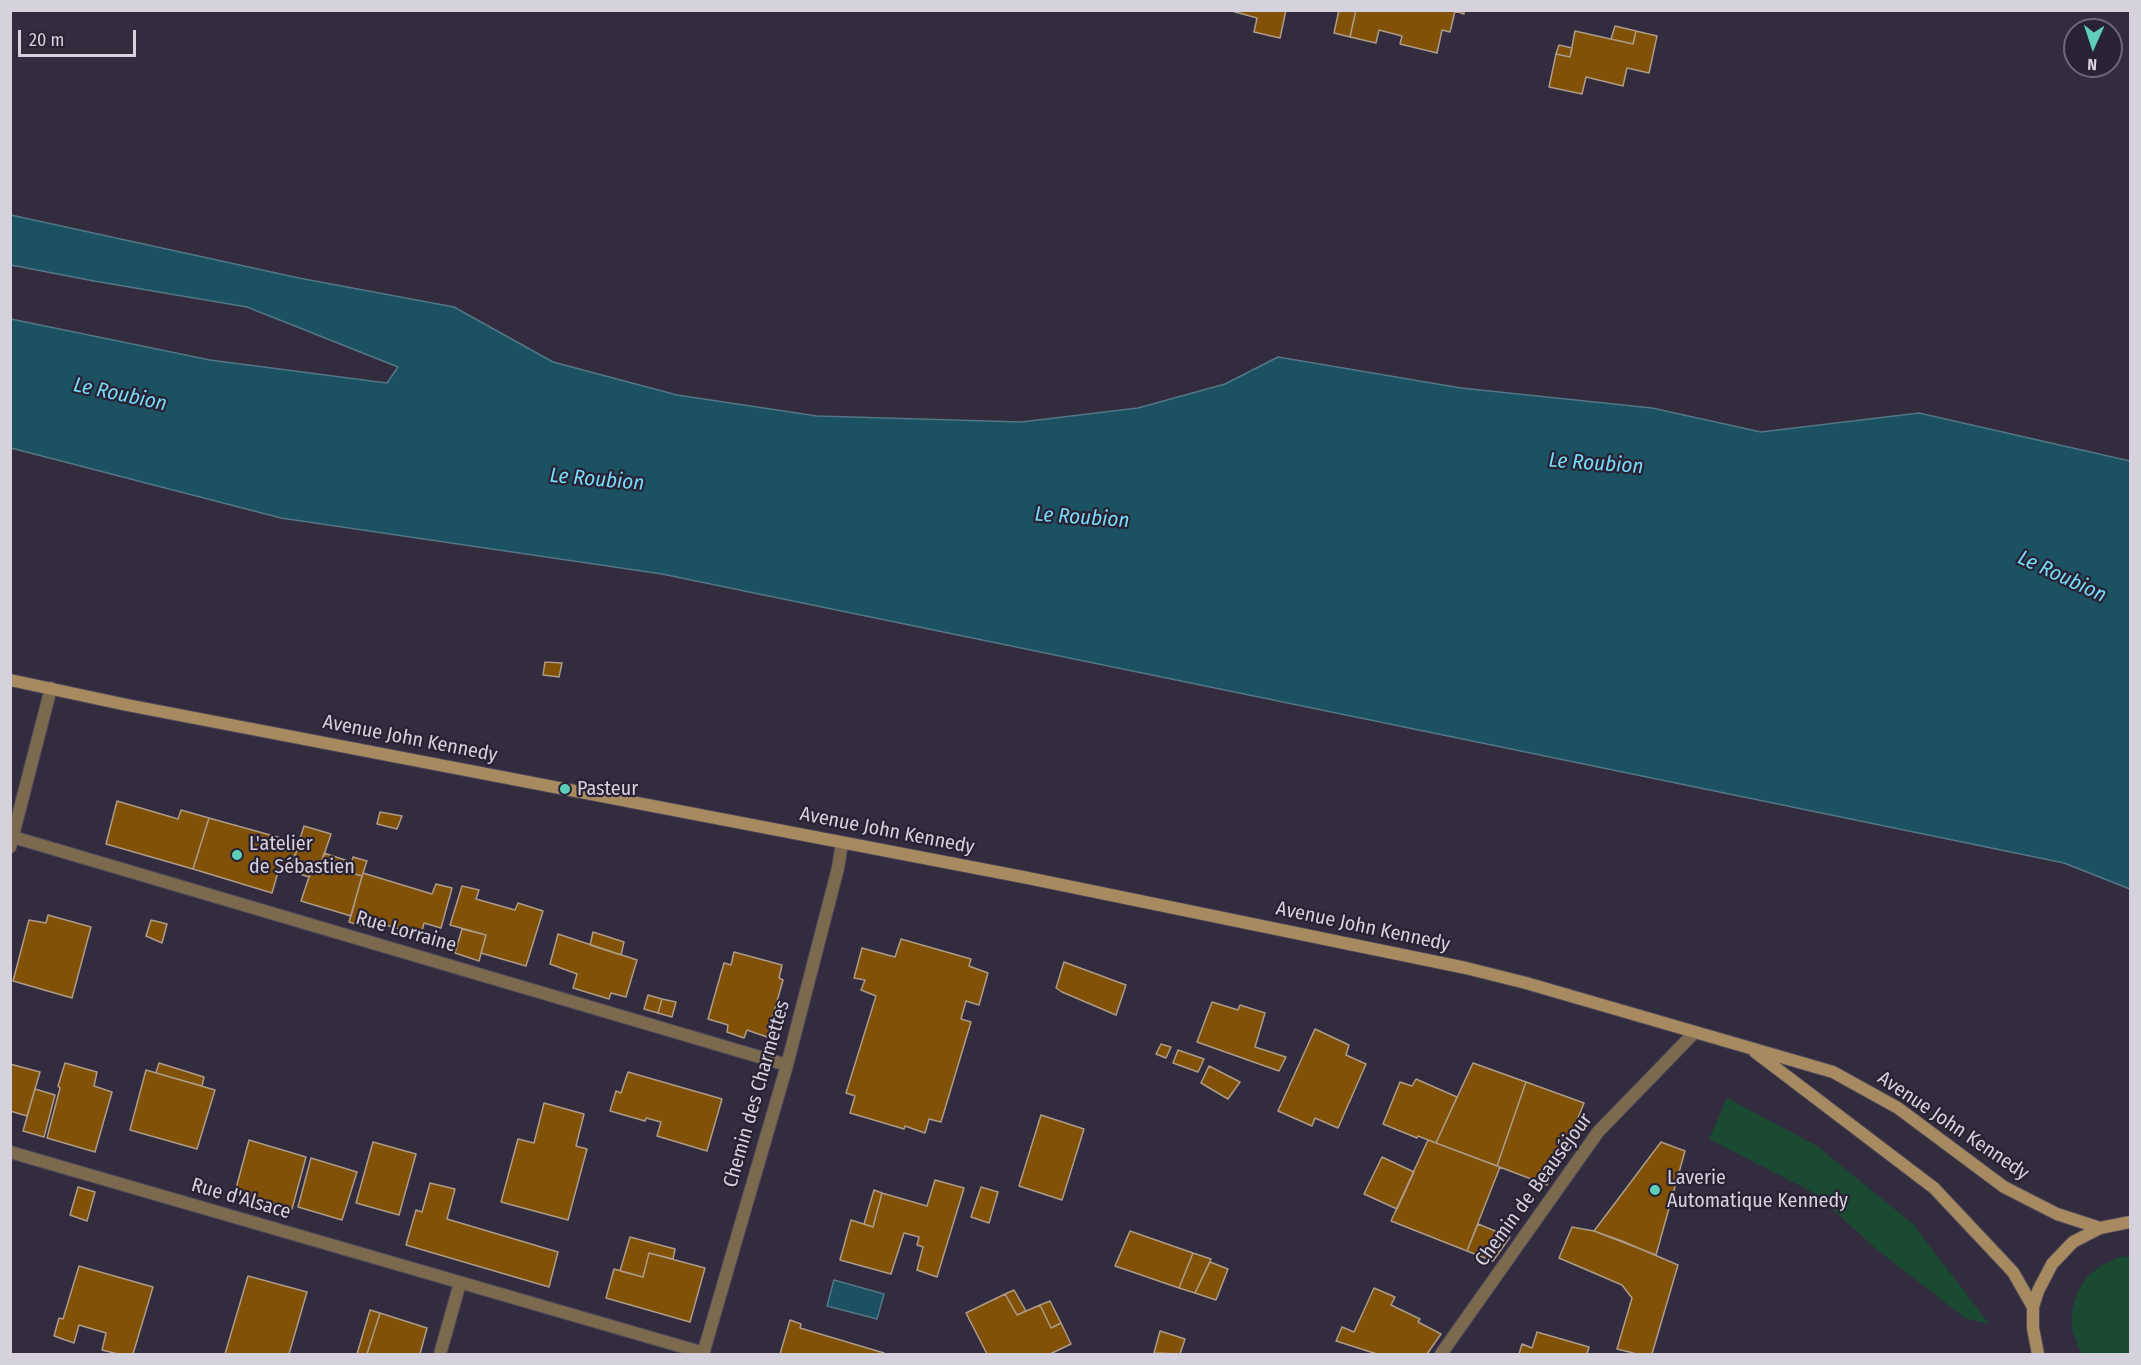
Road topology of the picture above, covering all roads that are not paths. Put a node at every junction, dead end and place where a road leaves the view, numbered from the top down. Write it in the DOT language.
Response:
graph roads {
  1 [pos="10,680"];
  2 [pos="51,688"];
  3 [pos="12,842"];
  4 [pos="842,843"];
  5 [pos="1695,1032"];
  6 [pos="1749,1048"];
  7 [pos="787,1065"];
  8 [pos="10,1152"];
  9 [pos="2130,1222"];
  10 [pos="2100,1227"];
  11 [pos="460,1283"];
  12 [pos="2032,1307"];
  13 [pos="440,1354"];
  14 [pos="703,1354"];
  15 [pos="1441,1354"];
  16 [pos="2038,1354"];
  1 -- 2 [label="main road, Avenue John Kennedy"];
  2 -- 3 [label="street"];
  2 -- 4 [label="main road, Avenue John Kennedy"];
  3 -- 7 [label="street, Rue Lorraine"];
  4 -- 5 [label="main road, Avenue John Kennedy"];
  4 -- 7 [label="street, Chemin des Charmettes"];
  5 -- 6 [label="main road, Avenue John Kennedy"];
  5 -- 15 [label="street, Chemin de Beauséjour"];
  6 -- 10 [label="main road, Avenue John Kennedy"];
  6 -- 12 [label="main road, Avenue John Kennedy"];
  7 -- 14 [label="street, Chemin des Charmettes"];
  8 -- 11 [label="street, Rue d'Alsace"];
  9 -- 10 [label="main road"];
  10 -- 12 [label="main road"];
  11 -- 13 [label="street"];
  11 -- 14 [label="street, Rue d'Alsace"];
  12 -- 16 [label="main road"];
}
